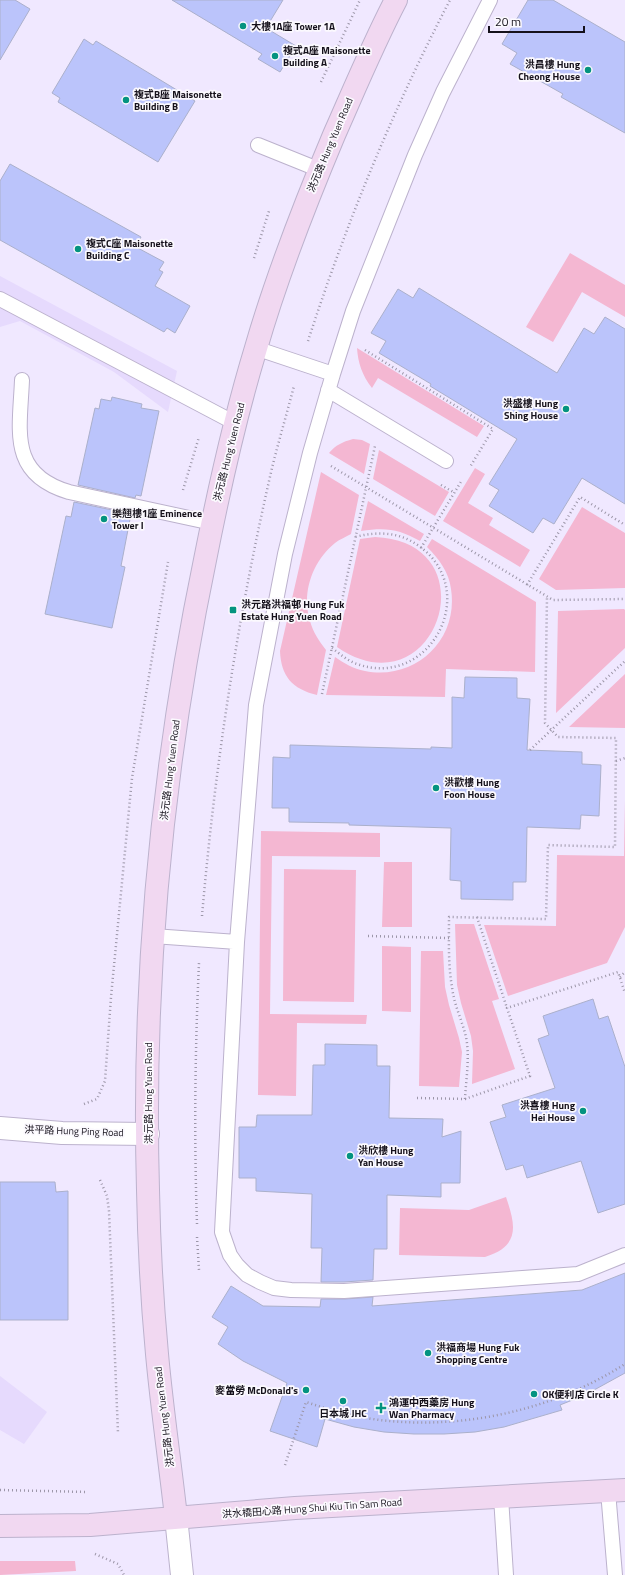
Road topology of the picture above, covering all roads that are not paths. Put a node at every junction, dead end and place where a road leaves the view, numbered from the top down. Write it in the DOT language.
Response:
graph roads {
  1 [pos="396,0"];
  2 [pos="490,0"];
  3 [pos="258,146"];
  4 [pos="320,170"];
  5 [pos="0,299"];
  6 [pos="255,348"];
  7 [pos="333,374"];
  8 [pos="22,380"];
  9 [pos="328,390"];
  10 [pos="235,423"];
  11 [pos="446,461"];
  12 [pos="212,523"];
  13 [pos="153,936"];
  14 [pos="237,942"];
  15 [pos="0,1128"];
  16 [pos="148,1134"];
  17 [pos="625,1255"];
  18 [pos="617,1491"];
  19 [pos="501,1497"];
  20 [pos="176,1517"];
  21 [pos="0,1526"];
  22 [pos="182,1575"];
  23 [pos="506,1575"];
  24 [pos="615,1575"];
  1 -- 4 [label="street, 洪元路 Hung Yuen Road"];
  2 -- 7 [label="lane"];
  3 -- 4 [label="lane"];
  4 -- 6 [label="street, 洪元路 Hung Yuen Road"];
  5 -- 10 [label="lane"];
  6 -- 7 [label="lane"];
  6 -- 10 [label="street, 洪元路 Hung Yuen Road"];
  7 -- 9 [label="lane"];
  8 -- 12 [label="lane"];
  9 -- 11 [label="lane"];
  9 -- 14 [label="lane"];
  10 -- 12 [label="street, 洪元路 Hung Yuen Road"];
  12 -- 13 [label="street, 洪元路 Hung Yuen Road"];
  13 -- 14 [label="lane"];
  13 -- 16 [label="street, 洪元路 Hung Yuen Road"];
  14 -- 17 [label="lane"];
  15 -- 16 [label="street, 洪平路 Hung Ping Road"];
  16 -- 20 [label="street, 洪元路 Hung Yuen Road"];
  18 -- 19 [label="street, 洪水橋田心路 Hung Shui Kiu Tin Sam Road"];
  18 -- 24 [label="lane"];
  19 -- 20 [label="street, 洪水橋田心路 Hung Shui Kiu Tin Sam Road"];
  19 -- 23 [label="lane"];
  20 -- 21 [label="street, 洪水橋田心路 Hung Shui Kiu Tin Sam Road"];
  20 -- 22 [label="street, 洪元路 Hung Yuen Road"];
}
